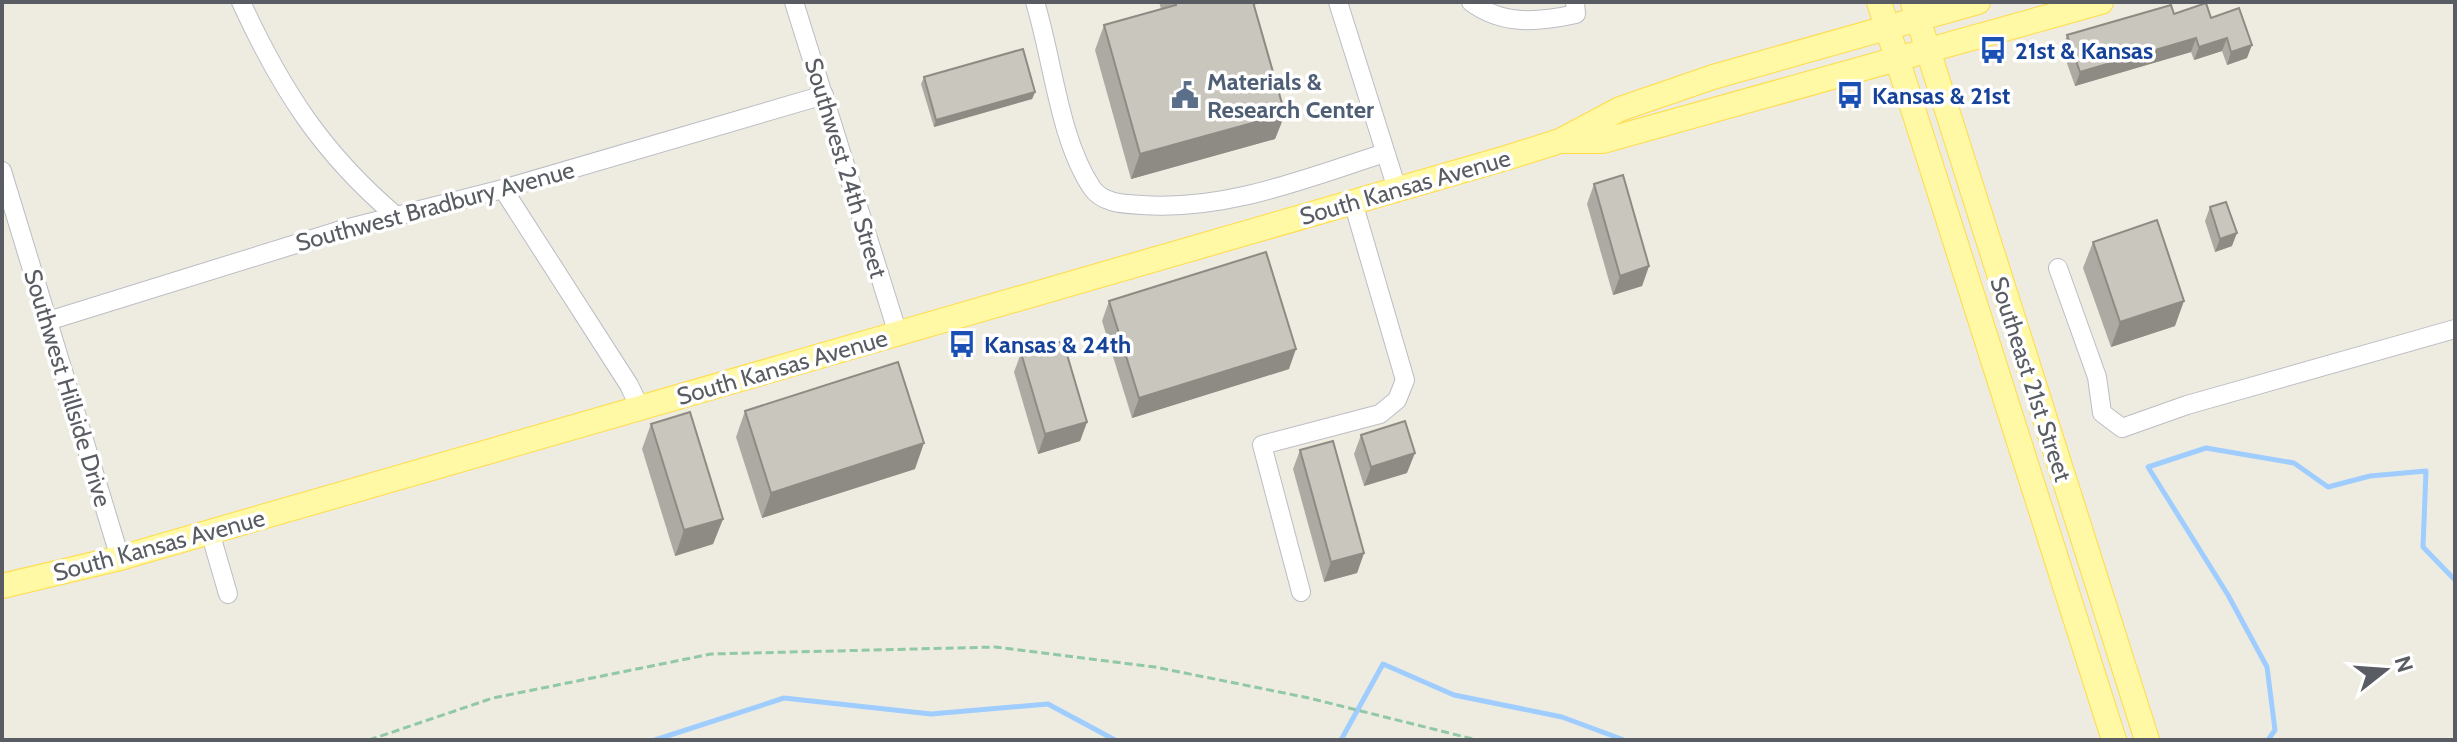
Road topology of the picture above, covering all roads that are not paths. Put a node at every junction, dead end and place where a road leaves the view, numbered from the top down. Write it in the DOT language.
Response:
graph roads {
  1 [pos="241,2"];
  2 [pos="794,2"];
  3 [pos="1035,2"];
  4 [pos="1338,2"];
  5 [pos="1471,2"];
  6 [pos="1575,2"];
  7 [pos="1879,2"];
  8 [pos="1978,2"];
  9 [pos="2101,2"];
  10 [pos="1915,10"];
  11 [pos="1887,27"];
  12 [pos="1927,49"];
  13 [pos="1896,58"];
  14 [pos="824,95"];
  15 [pos="1560,141"];
  16 [pos="1385,153"];
  17 [pos="2,171"];
  18 [pos="503,189"];
  19 [pos="1397,189"];
  20 [pos="1353,202"];
  21 [pos="395,215"];
  22 [pos="2058,268"];
  23 [pos="48,321"];
  24 [pos="2455,329"];
  25 [pos="898,334"];
  26 [pos="640,408"];
  27 [pos="210,532"];
  28 [pos="120,558"];
  29 [pos="2,586"];
  30 [pos="1301,592"];
  31 [pos="228,594"];
  32 [pos="2114,740"];
  33 [pos="2147,740"];
  1 -- 21 [label="street"];
  2 -- 14 [label="street, Southwest 24th Street"];
  3 -- 16 [label="street"];
  4 -- 16 [label="street"];
  5 -- 6 [label="street"];
  7 -- 11 [label="main road, Southeast 21st Street"];
  8 -- 10 [label="main road, South Kansas Avenue"];
  9 -- 12 [label="main road, South Kansas Avenue"];
  10 -- 11 [label="main road, South Kansas Avenue"];
  10 -- 12 [label="main road, Southeast 21st Street"];
  11 -- 13 [label="main road, Southeast 21st Street"];
  11 -- 15 [label="main road, South Kansas Avenue"];
  12 -- 13 [label="main road, South Kansas Avenue"];
  12 -- 33 [label="main road, Southeast 21st Street"];
  13 -- 15 [label="main road, South Kansas Avenue"];
  13 -- 32 [label="main road, Southeast 21st Street"];
  14 -- 18 [label="street, Southwest Bradbury Avenue"];
  14 -- 25 [label="street, Southwest 24th Street"];
  15 -- 19 [label="main road, South Kansas Avenue"];
  16 -- 19 [label="street"];
  17 -- 23 [label="street, Southwest Hillside Drive"];
  18 -- 21 [label="street, Southwest Bradbury Avenue"];
  18 -- 26 [label="street"];
  19 -- 20 [label="main road, South Kansas Avenue"];
  20 -- 25 [label="main road, South Kansas Avenue"];
  20 -- 30 [label="street"];
  21 -- 23 [label="street, Southwest Bradbury Avenue"];
  22 -- 24 [label="street"];
  23 -- 28 [label="street, Southwest Hillside Drive"];
  25 -- 26 [label="main road, South Kansas Avenue"];
  26 -- 27 [label="main road, South Kansas Avenue"];
  27 -- 28 [label="main road, South Kansas Avenue"];
  27 -- 31 [label="street"];
  28 -- 29 [label="main road, South Kansas Avenue"];
}
